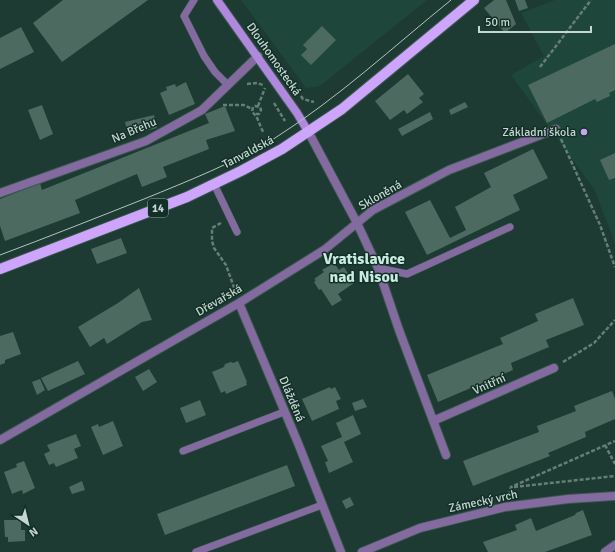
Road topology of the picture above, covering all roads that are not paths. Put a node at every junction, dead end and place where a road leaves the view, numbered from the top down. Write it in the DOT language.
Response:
graph roads {
  1 [pos="194,0"];
  2 [pos="217,0"];
  3 [pos="474,0"];
  4 [pos="258,56"];
  5 [pos="228,85"];
  6 [pos="556,129"];
  7 [pos="309,133"];
  8 [pos="214,184"];
  9 [pos="0,193"];
  10 [pos="357,222"];
  11 [pos="510,227"];
  12 [pos="237,232"];
  13 [pos="378,268"];
  14 [pos="0,269"];
  15 [pos="239,303"];
  16 [pos="554,368"];
  17 [pos="284,412"];
  18 [pos="434,421"];
  19 [pos="0,440"];
  20 [pos="183,452"];
  21 [pos="446,455"];
  22 [pos="615,496"];
  23 [pos="322,505"];
  24 [pos="615,545"];
  25 [pos="196,552"];
  26 [pos="340,552"];
  27 [pos="362,552"];
  28 [pos="605,552"];
  1 -- 5 [label="lane"];
  2 -- 4 [label="street, Dlouhomostecká"];
  3 -- 7 [label="main road, Tanvaldská / 14"];
  4 -- 5 [label="street, Na Břehu"];
  4 -- 7 [label="street, Dlouhomostecká"];
  5 -- 9 [label="street, Na Břehu"];
  6 -- 10 [label="street, Skloněná"];
  7 -- 8 [label="main road, Tanvaldská / 14"];
  7 -- 10 [label="street"];
  8 -- 12 [label="lane"];
  8 -- 14 [label="main road, Tanvaldská / 14"];
  10 -- 13 [label="street, Skloněná"];
  10 -- 15 [label="street, Dřevařská"];
  11 -- 13 [label="lane"];
  13 -- 18 [label="street, Skloněná"];
  15 -- 17 [label="street, Dlážděná"];
  15 -- 19 [label="street, Dřevařská"];
  16 -- 18 [label="street, Vnitřní"];
  17 -- 20 [label="lane"];
  17 -- 23 [label="street, Dlážděná"];
  18 -- 21 [label="street, Skloněná"];
  22 -- 27 [label="street, Zámecký vrch"];
  23 -- 25 [label="lane"];
  23 -- 26 [label="street, Dlážděná"];
  24 -- 28 [label="street"];
}
